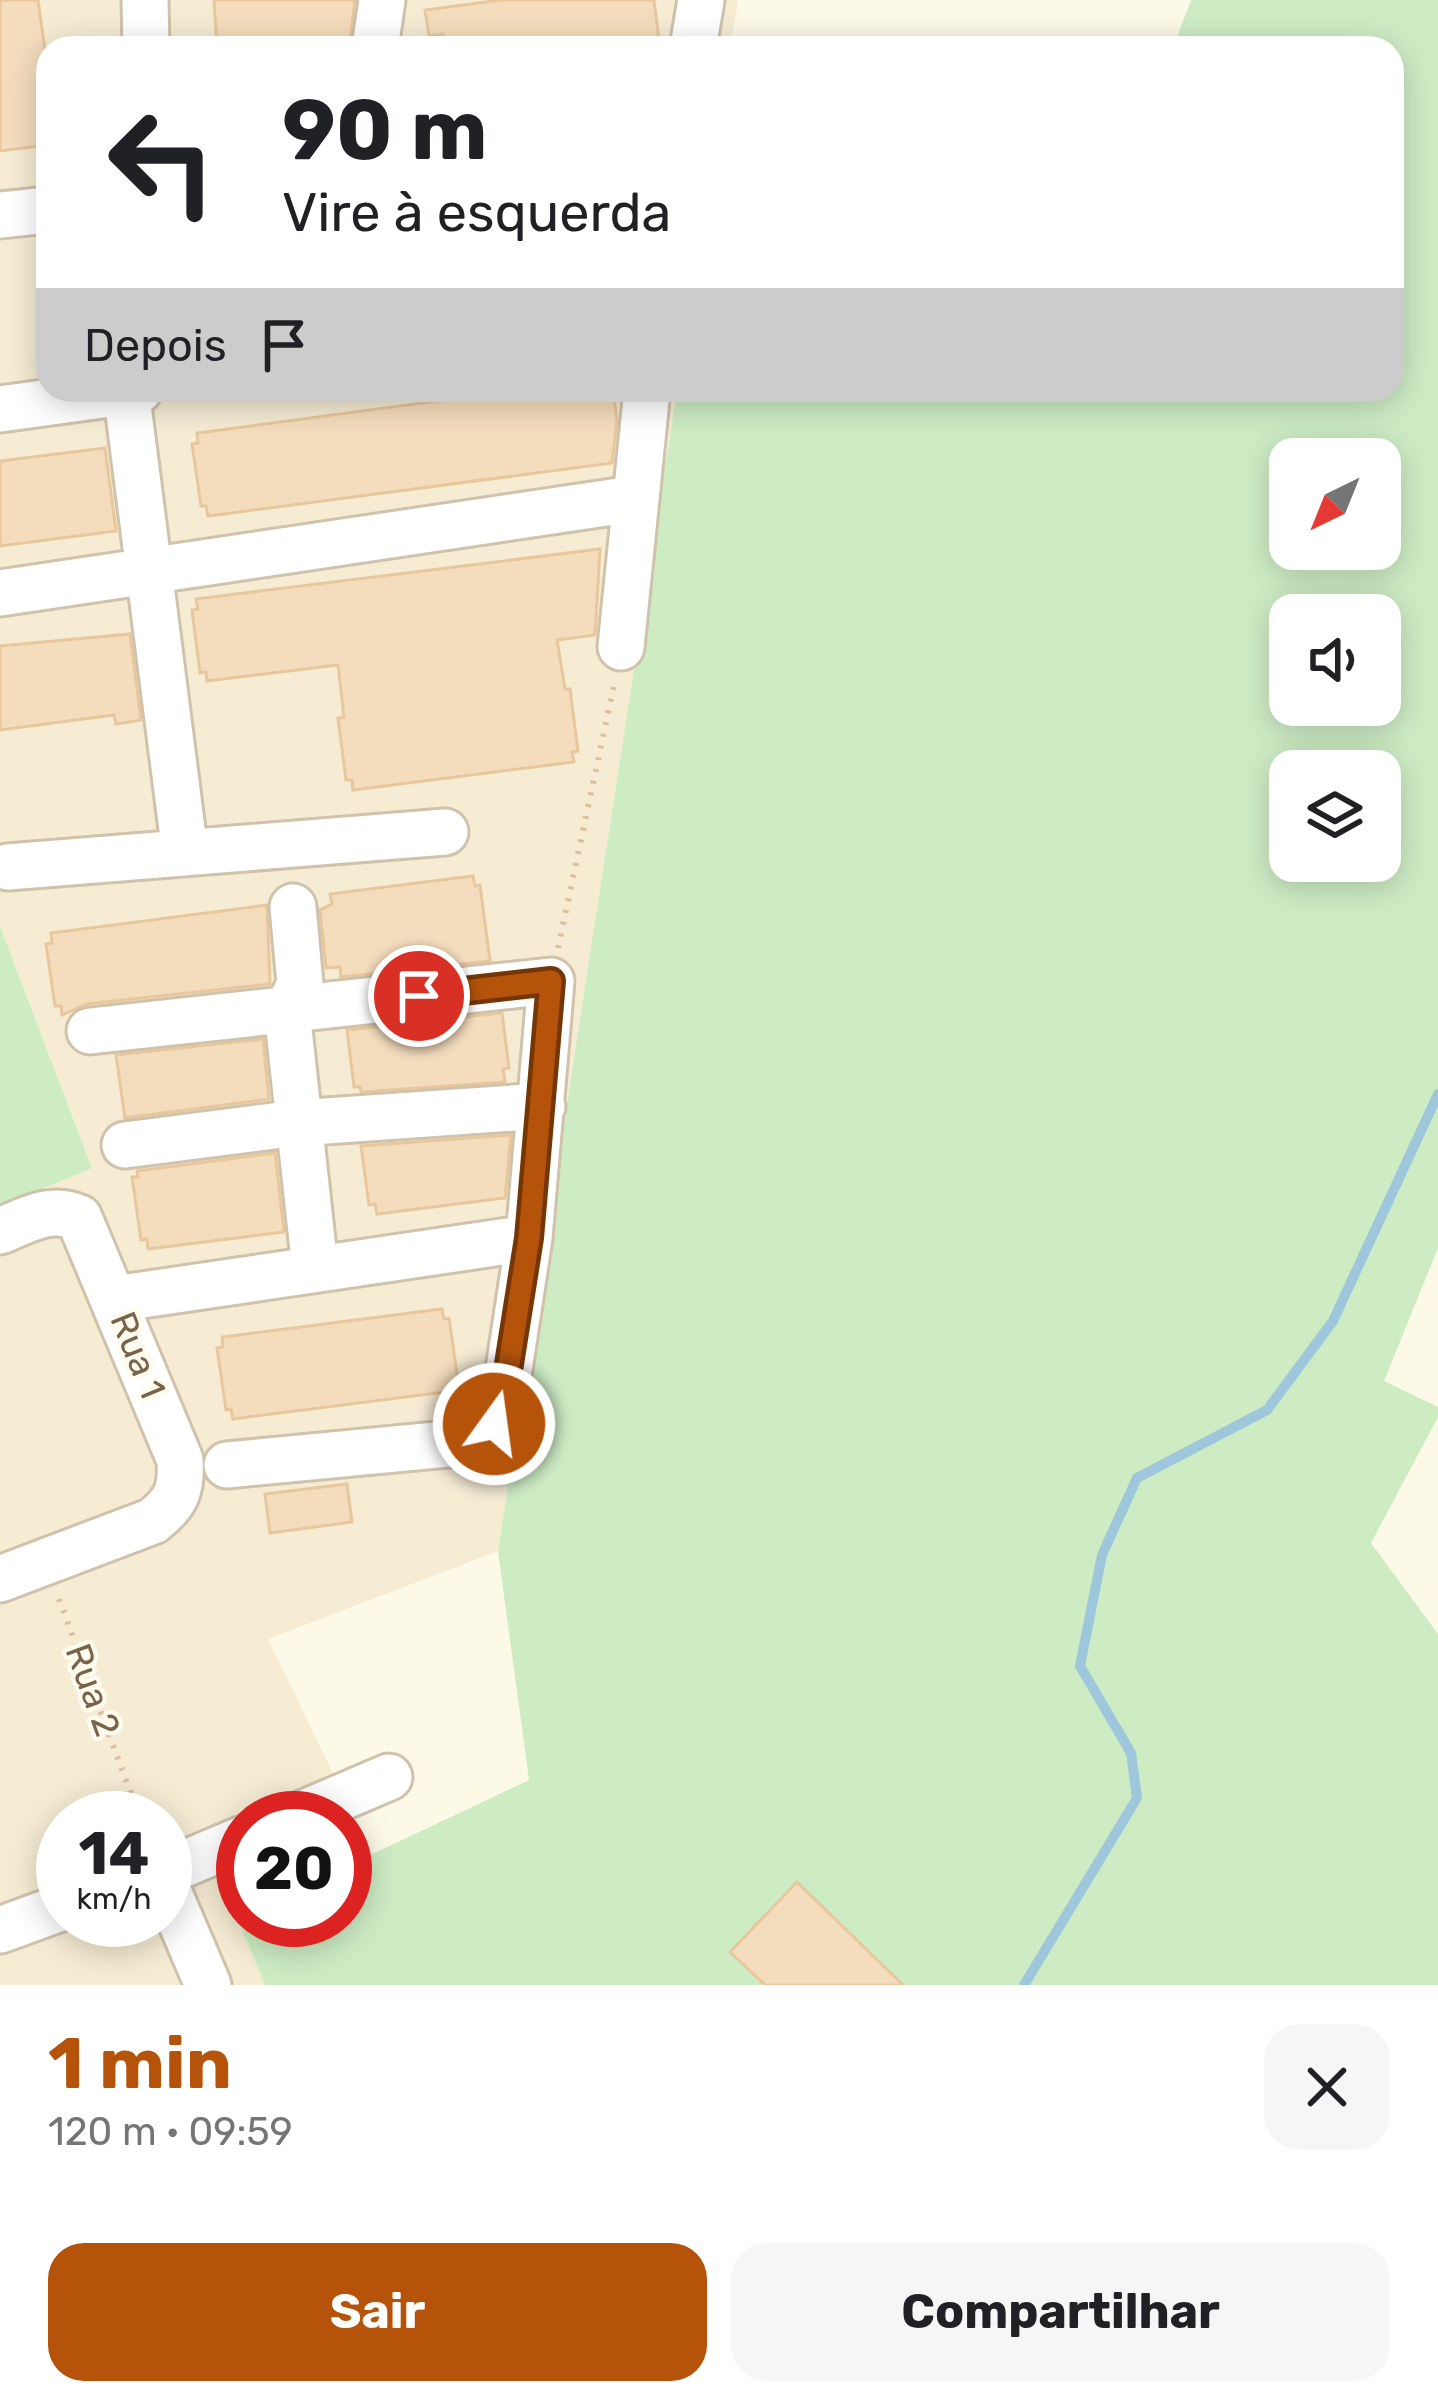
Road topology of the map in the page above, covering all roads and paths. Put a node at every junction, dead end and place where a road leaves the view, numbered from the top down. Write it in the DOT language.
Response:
graph roads {
  1 [pos="145,0"];
  2 [pos="382,0"];
  3 [pos="701,0"];
  4 [pos="146,36"];
  5 [pos="377,36"];
  6 [pos="695,36"];
  7 [pos="36,211"];
  8 [pos="0,215"];
  9 [pos="55,402"];
  10 [pos="132,402"];
  11 [pos="645,402"];
  12 [pos="0,410"];
  13 [pos="633,499"];
  14 [pos="151,571"];
  15 [pos="0,593"];
  16 [pos="621,647"];
  17 [pos="445,832"];
  18 [pos="185,853"];
  19 [pos="8,867"];
  20 [pos="293,907"];
  21 [pos="551,981"];
  22 [pos="287,1011"];
  23 [pos="90,1031"];
  24 [pos="542,1106"];
  25 [pos="298,1124"];
  26 [pos="125,1144"];
  27 [pos="0,1232"];
  28 [pos="529,1238"];
  29 [pos="315,1268"];
  30 [pos="115,1299"];
  31 [pos="227,1465"];
  32 [pos="45,1562"];
  33 [pos="0,1579"];
  34 [pos="389,1778"];
  35 [pos="130,1791"];
  36 [pos="358,1791"];
  37 [pos="36,1916"];
  38 [pos="0,1930"];
  39 [pos="192,1947"];
  40 [pos="208,1985"];
  1 -- 4 [label="street"];
  2 -- 5 [label="street"];
  3 -- 6 [label="street"];
  7 -- 8 [label="street"];
  9 -- 12 [label="street"];
  10 -- 14 [label="street"];
  11 -- 13 [label="street"];
  13 -- 14 [label="street"];
  13 -- 16 [label="street"];
  14 -- 15 [label="street"];
  14 -- 18 [label="street"];
  16 -- 21 [label="path"];
  17 -- 18 [label="street"];
  18 -- 19 [label="street"];
  20 -- 22 [label="street"];
  21 -- 22 [label="street"];
  21 -- 24 [label="street"];
  22 -- 23 [label="street"];
  22 -- 25 [label="street"];
  24 -- 25 [label="street"];
  24 -- 28 [label="street"];
  25 -- 26 [label="street"];
  25 -- 29 [label="street"];
  27 -- 30 [label="street, Rua 1"];
  28 -- 29 [label="street"];
  28 -- 31 [label="street"];
  29 -- 30 [label="street"];
  30 -- 32 [label="street, Rua 1"];
  32 -- 33 [label="street"];
  32 -- 35 [label="path, Rua 2"];
  34 -- 36 [label="street"];
  37 -- 38 [label="street"];
  39 -- 40 [label="street"];
}
